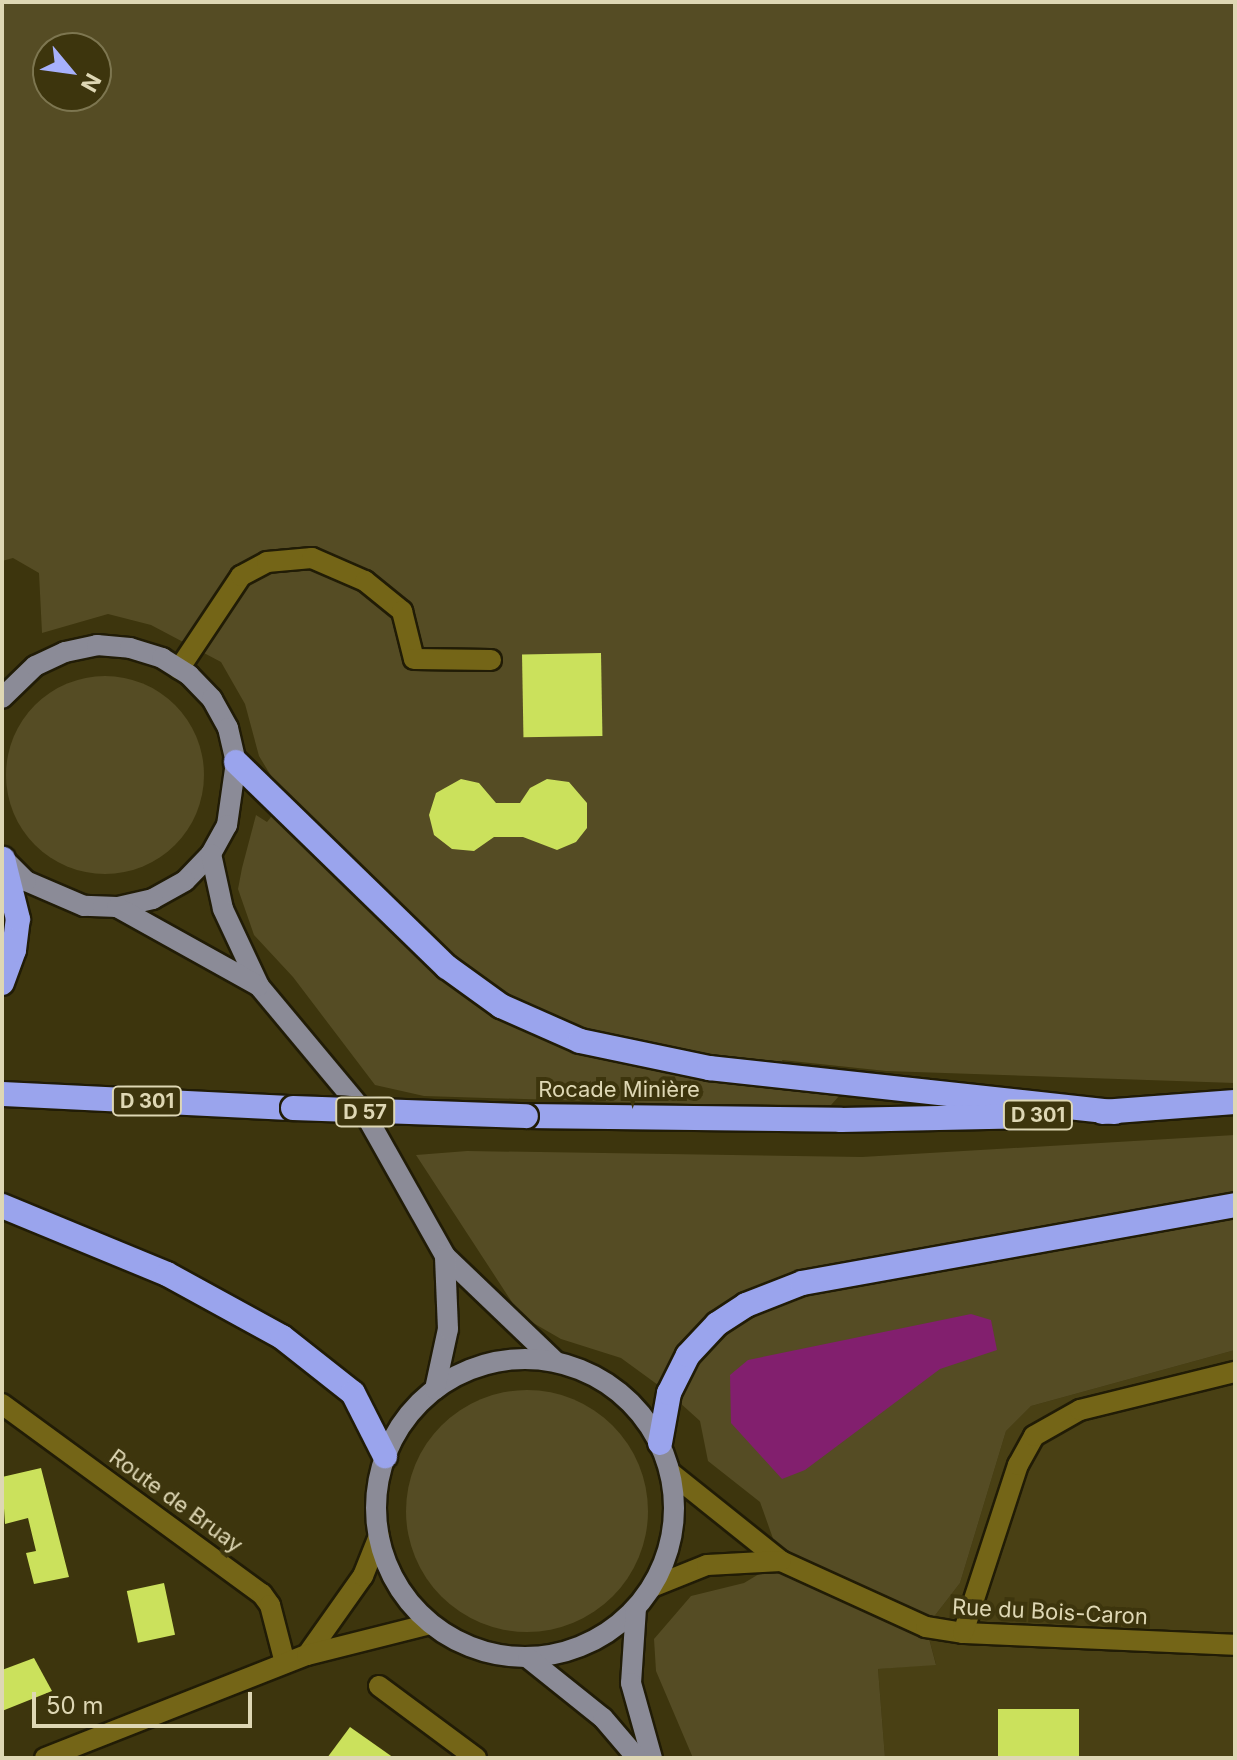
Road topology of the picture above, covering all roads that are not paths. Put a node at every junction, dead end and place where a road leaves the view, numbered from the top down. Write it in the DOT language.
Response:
graph roads {
  1 [pos="491,660"];
  2 [pos="179,669"];
  3 [pos="4,692"];
  4 [pos="236,762"];
  5 [pos="211,854"];
  6 [pos="3,858"];
  7 [pos="117,907"];
  8 [pos="2,983"];
  9 [pos="259,986"];
  10 [pos="2,1094"];
  11 [pos="1235,1102"];
  12 [pos="1115,1112"];
  13 [pos="1235,1205"];
  14 [pos="2,1206"];
  15 [pos="445,1256"];
  16 [pos="555,1361"];
  17 [pos="1235,1372"];
  18 [pos="435,1389"];
  19 [pos="2,1404"];
  20 [pos="660,1443"];
  21 [pos="385,1456"];
  22 [pos="671,1473"];
  23 [pos="379,1536"];
  24 [pos="781,1561"];
  25 [pos="652,1587"];
  26 [pos="636,1608"];
  27 [pos="430,1624"];
  28 [pos="963,1633"];
  29 [pos="1235,1645"];
  30 [pos="307,1655"];
  31 [pos="528,1658"];
  32 [pos="285,1663"];
  33 [pos="379,1686"];
  34 [pos="45,1758"];
  35 [pos="476,1758"];
  36 [pos="637,1758"];
  37 [pos="652,1758"];
  1 -- 2 [label="street"];
  2 -- 3 [label="main road"];
  2 -- 4 [label="main road"];
  4 -- 5 [label="main road"];
  4 -- 12 [label="highway"];
  5 -- 7 [label="main road"];
  5 -- 9 [label="main road, D 57"];
  6 -- 7 [label="main road"];
  6 -- 8 [label="highway"];
  7 -- 9 [label="main road, D 57"];
  9 -- 15 [label="main road, D 57"];
  10 -- 12 [label="highway, Rocade Minière / D 301, bridge"];
  11 -- 12 [label="highway, Rocade Minière / D 301"];
  13 -- 20 [label="highway"];
  14 -- 21 [label="highway"];
  15 -- 16 [label="main road, D 57"];
  15 -- 18 [label="main road, D 57"];
  16 -- 18 [label="main road"];
  16 -- 20 [label="main road"];
  17 -- 28 [label="street"];
  18 -- 21 [label="main road"];
  19 -- 32 [label="street, Route de Bruay"];
  20 -- 22 [label="main road"];
  21 -- 23 [label="main road"];
  22 -- 24 [label="street, Rue du Bois-Caron"];
  22 -- 25 [label="main road"];
  23 -- 27 [label="main road"];
  23 -- 30 [label="street"];
  24 -- 25 [label="street, Rue du Bois-Caron"];
  24 -- 28 [label="street, Rue du Bois-Caron"];
  25 -- 26 [label="main road"];
  26 -- 31 [label="main road"];
  26 -- 37 [label="main road"];
  27 -- 30 [label="street"];
  27 -- 31 [label="main road"];
  28 -- 29 [label="street, Rue du Bois-Caron"];
  30 -- 32 [label="street"];
  31 -- 36 [label="main road"];
  32 -- 34 [label="street"];
  33 -- 35 [label="street"];
}
